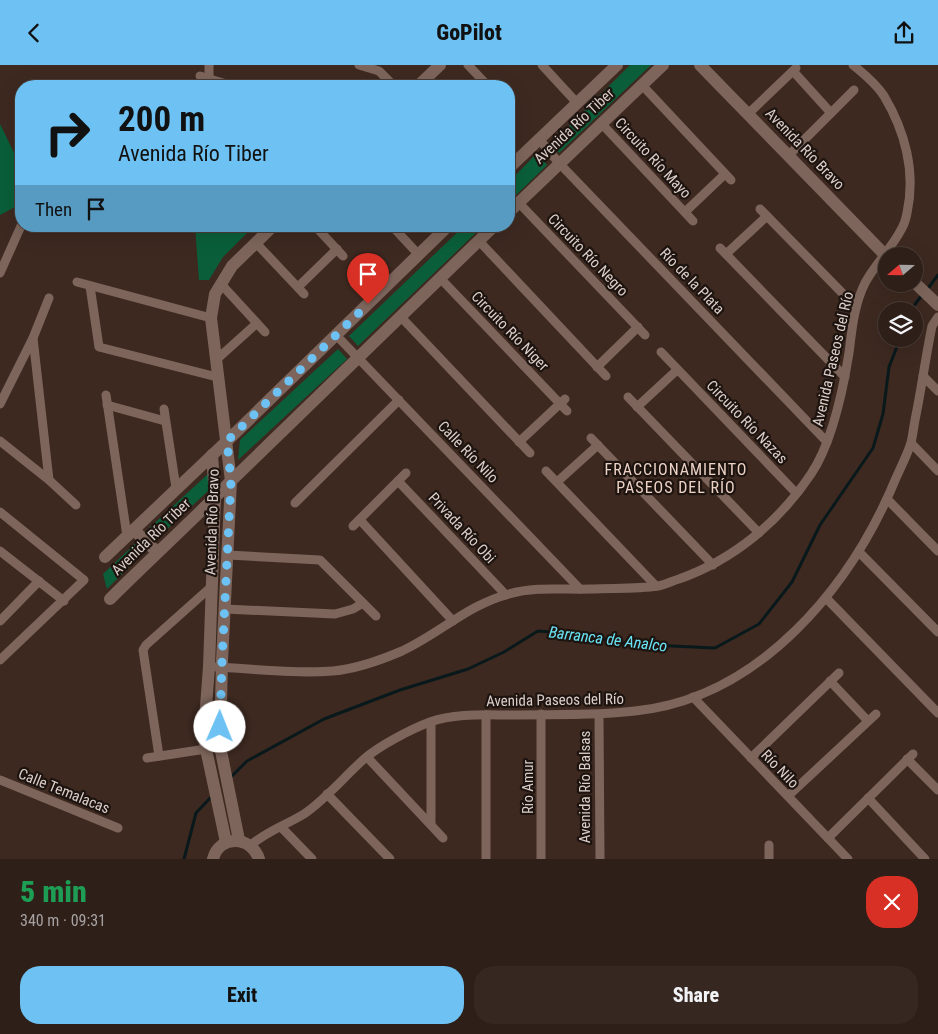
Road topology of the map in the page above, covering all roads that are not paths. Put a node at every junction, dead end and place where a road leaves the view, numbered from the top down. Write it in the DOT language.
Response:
graph roads {
  1 [pos="208,65"];
  2 [pos="359,65"];
  3 [pos="440,65"];
  4 [pos="468,65"];
  5 [pos="542,65"];
  6 [pos="617,65"];
  7 [pos="663,65"];
  8 [pos="700,65"];
  9 [pos="852,65"];
  10 [pos="212,80"];
  11 [pos="388,80"];
  12 [pos="424,80"];
  13 [pos="482,80"];
  14 [pos="642,85"];
  15 [pos="854,89"];
  16 [pos="577,103"];
  17 [pos="831,113"];
  18 [pos="748,114"];
  19 [pos="602,123"];
  20 [pos="538,139"];
  21 [pos="788,156"];
  22 [pos="515,162"];
  23 [pos="559,163"];
  24 [pos="518,202"];
  25 [pos="515,205"];
  26 [pos="685,212"];
  27 [pos="693,221"];
  28 [pos="18,232"];
  29 [pos="267,232"];
  30 [pos="321,232"];
  31 [pos="398,232"];
  32 [pos="442,232"];
  33 [pos="488,232"];
  34 [pos="479,241"];
  35 [pos="256,243"];
  36 [pos="891,247"];
  37 [pos="878,248"];
  38 [pos="419,255"];
  39 [pos="878,266"];
  40 [pos="0,273"];
  41 [pos="440,278"];
  42 [pos="77,282"];
  43 [pos="220,284"];
  44 [pos="90,286"];
  45 [pos="923,291"];
  46 [pos="48,298"];
  47 [pos="937,304"];
  48 [pos="856,307"];
  49 [pos="400,316"];
  50 [pos="938,317"];
  51 [pos="211,318"];
  52 [pos="256,324"];
  53 [pos="638,327"];
  54 [pos="265,332"];
  55 [pos="336,335"];
  56 [pos="645,335"];
  57 [pos="33,338"];
  58 [pos="661,353"];
  59 [pos="358,358"];
  60 [pos="216,360"];
  61 [pos="597,367"];
  62 [pos="677,370"];
  63 [pos="606,376"];
  64 [pos="924,376"];
  65 [pos="218,377"];
  66 [pos="845,377"];
  67 [pos="938,391"];
  68 [pos="106,395"];
  69 [pos="628,397"];
  70 [pos="399,400"];
  71 [pos="563,401"];
  72 [pos="0,404"];
  73 [pos="107,405"];
  74 [pos="637,407"];
  75 [pos="164,409"];
  76 [pos="567,411"];
  77 [pos="165,421"];
  78 [pos="591,438"];
  79 [pos="0,441"];
  80 [pos="227,441"];
  81 [pos="519,442"];
  82 [pos="827,442"];
  83 [pos="911,443"];
  84 [pos="598,445"];
  85 [pos="530,453"];
  86 [pos="212,455"];
  87 [pos="546,471"];
  88 [pos="938,471"];
  89 [pos="406,473"];
  90 [pos="49,480"];
  91 [pos="231,481"];
  92 [pos="398,481"];
  93 [pos="556,482"];
  94 [pos="176,488"];
  95 [pos="796,493"];
  96 [pos="215,497"];
  97 [pos="887,499"];
  98 [pos="295,503"];
  99 [pos="76,505"];
  100 [pos="0,512"];
  101 [pos="131,533"];
  102 [pos="759,533"];
  103 [pos="0,551"];
  104 [pos="938,551"];
  105 [pos="157,552"];
  106 [pos="859,552"];
  107 [pos="228,555"];
  108 [pos="105,557"];
  109 [pos="713,565"];
  110 [pos="39,581"];
  111 [pos="656,586"];
  112 [pos="211,587"];
  113 [pos="580,589"];
  114 [pos="505,595"];
  115 [pos="826,597"];
  116 [pos="110,599"];
  117 [pos="64,601"];
  118 [pos="363,603"];
  119 [pos="225,609"];
  120 [pos="376,616"];
  121 [pos="0,621"];
  122 [pos="453,621"];
  123 [pos="938,632"];
  124 [pos="0,660"];
  125 [pos="215,667"];
  126 [pos="839,673"];
  127 [pos="830,681"];
  128 [pos="693,697"];
  129 [pos="938,713"];
  130 [pos="541,714"];
  131 [pos="876,714"];
  132 [pos="486,715"];
  133 [pos="599,715"];
  134 [pos="868,721"];
  135 [pos="431,722"];
  136 [pos="206,749"];
  137 [pos="158,756"];
  138 [pos="367,757"];
  139 [pos="147,758"];
  140 [pos="751,758"];
  141 [pos="0,780"];
  142 [pos="938,790"];
  143 [pos="327,794"];
  144 [pos="788,796"];
  145 [pos="868,798"];
  146 [pos="431,824"];
  147 [pos="281,827"];
  148 [pos="118,828"];
  149 [pos="443,838"];
  150 [pos="828,838"];
  151 [pos="239,843"];
  152 [pos="769,845"];
  153 [pos="212,859"];
  154 [pos="259,859"];
  155 [pos="312,859"];
  156 [pos="390,859"];
  157 [pos="486,859"];
  158 [pos="541,859"];
  159 [pos="600,859"];
  160 [pos="769,859"];
  161 [pos="848,859"];
  162 [pos="925,859"];
  1 -- 10 [label="street"];
  2 -- 11 [label="street"];
  3 -- 12 [label="street"];
  4 -- 13 [label="street"];
  5 -- 16 [label="street"];
  6 -- 16 [label="street, Avenida Río Tiber"];
  7 -- 14 [label="street, Avenida Río Tiber"];
  8 -- 18 [label="street, Avenida Río Bravo"];
  9 -- 36 [label="street, Avenida Paseos del Río"];
  14 -- 19 [label="street, Avenida Río Tiber"];
  14 -- 26 [label="street, Circuito Río Mayo"];
  15 -- 17 [label="street"];
  16 -- 20 [label="street, Avenida Río Tiber"];
  17 -- 18 [label="street"];
  17 -- 21 [label="street"];
  18 -- 21 [label="street, Avenida Río Bravo"];
  19 -- 23 [label="street, Avenida Río Tiber"];
  19 -- 26 [label="street, Circuito Río Mayo"];
  20 -- 22 [label="street, Avenida Río Tiber"];
  20 -- 23 [label="street, Río de la Plata"];
  21 -- 37 [label="street, Avenida Río Bravo"];
  23 -- 24 [label="street, Avenida Río Tiber"];
  23 -- 82 [label="street, Río de la Plata"];
  24 -- 25 [label="street, Avenida Río Tiber"];
  24 -- 53 [label="street, Circuito Río Negro"];
  26 -- 27 [label="street, Circuito Río Mayo"];
  28 -- 40 [label="street"];
  29 -- 35 [label="street, Avenida Río Bravo"];
  30 -- 35 [label="street"];
  31 -- 38 [label="street"];
  32 -- 38 [label="street, Avenida Río Tiber"];
  33 -- 34 [label="street, Avenida Río Tiber"];
  34 -- 41 [label="street, Avenida Río Tiber"];
  34 -- 61 [label="street"];
  35 -- 43 [label="street, Avenida Río Bravo"];
  38 -- 55 [label="street, Avenida Río Tiber"];
  39 -- 48 [label="street, Avenida Paseos del Río"];
  41 -- 49 [label="street, Avenida Río Tiber"];
  41 -- 71 [label="street, Circuito Río Niger"];
  42 -- 44 [label="street"];
  43 -- 51 [label="street, Avenida Río Bravo"];
  43 -- 52 [label="street"];
  44 -- 51 [label="street"];
  44 -- 65 [label="street"];
  45 -- 47 [label="street"];
  46 -- 57 [label="street"];
  48 -- 66 [label="street, Avenida Paseos del Río"];
  48 -- 66 [label="street"];
  49 -- 59 [label="street, Avenida Río Tiber"];
  49 -- 81 [label="street"];
  50 -- 64 [label="street, Avenida Paseos del Río"];
  51 -- 60 [label="street, Avenida Río Bravo"];
  52 -- 54 [label="street"];
  52 -- 60 [label="street"];
  53 -- 56 [label="street, Circuito Río Negro"];
  53 -- 61 [label="street"];
  55 -- 59 [label="street, Calle Río Nilo"];
  55 -- 80 [label="street, Avenida Río Tiber"];
  57 -- 72 [label="street"];
  57 -- 90 [label="street"];
  58 -- 62 [label="street, Circuito Río Nazas"];
  59 -- 70 [label="street, Calle Río Nilo"];
  59 -- 91 [label="street, Avenida Río Tiber"];
  60 -- 65 [label="street, Avenida Río Bravo"];
  61 -- 63 [label="street"];
  62 -- 74 [label="street"];
  62 -- 95 [label="street, Circuito Río Nazas"];
  64 -- 67 [label="street"];
  64 -- 83 [label="street, Avenida Paseos del Río"];
  65 -- 80 [label="street, Avenida Río Bravo"];
  66 -- 82 [label="street, Avenida Paseos del Río"];
  68 -- 73 [label="street"];
  69 -- 74 [label="street"];
  70 -- 98 [label="street"];
  70 -- 113 [label="street, Calle Río Nilo"];
  71 -- 76 [label="street, Circuito Río Niger"];
  71 -- 81 [label="street"];
  73 -- 77 [label="street"];
  73 -- 101 [label="street"];
  74 -- 102 [label="street"];
  75 -- 77 [label="street"];
  77 -- 94 [label="street"];
  78 -- 84 [label="street"];
  79 -- 90 [label="street"];
  80 -- 86 [label="street, Avenida Río Tiber"];
  80 -- 91 [label="street, Avenida Río Bravo"];
  81 -- 85 [label="street"];
  82 -- 95 [label="street, Avenida Paseos del Río"];
  83 -- 88 [label="street"];
  83 -- 97 [label="street, Avenida Paseos del Río"];
  84 -- 93 [label="street"];
  84 -- 109 [label="street"];
  86 -- 94 [label="street, Avenida Río Tiber"];
  86 -- 96 [label="street, Avenida Río Bravo"];
  87 -- 93 [label="street"];
  89 -- 92 [label="street"];
  90 -- 99 [label="street"];
  91 -- 96 [label="street, Avenida Río Tiber"];
  91 -- 107 [label="street, Avenida Río Bravo"];
  92 -- 114 [label="street, Privada Río Obi"];
  92 -- 122 [label="street"];
  93 -- 111 [label="street"];
  94 -- 101 [label="street, Avenida Río Tiber"];
  95 -- 102 [label="street, Avenida Paseos del Río"];
  96 -- 105 [label="street, Avenida Río Tiber"];
  96 -- 112 [label="street, Avenida Río Bravo"];
  97 -- 104 [label="street"];
  97 -- 106 [label="street, Avenida Paseos del Río"];
  100 -- 117 [label="street"];
  101 -- 105 [label="street"];
  101 -- 108 [label="street, Avenida Río Tiber"];
  102 -- 109 [label="street, Avenida Paseos del Río"];
  103 -- 110 [label="street"];
  105 -- 116 [label="street, Avenida Río Tiber"];
  106 -- 115 [label="street, Avenida Paseos del Río"];
  106 -- 123 [label="street"];
  107 -- 118 [label="street"];
  107 -- 119 [label="street, Avenida Río Bravo"];
  109 -- 111 [label="street, Avenida Paseos del Río"];
  110 -- 117 [label="street"];
  110 -- 121 [label="street"];
  111 -- 113 [label="street, Avenida Paseos del Río"];
  112 -- 125 [label="street, Avenida Río Bravo"];
  112 -- 137 [label="street"];
  113 -- 114 [label="street, Avenida Paseos del Río"];
  114 -- 122 [label="street, Avenida Paseos del Río"];
  115 -- 128 [label="street, Avenida Paseos del Río"];
  115 -- 129 [label="street"];
  117 -- 124 [label="street"];
  118 -- 119 [label="street"];
  118 -- 120 [label="street"];
  119 -- 125 [label="street, Avenida Río Bravo"];
  122 -- 125 [label="street, Avenida Paseos del Río"];
  125 -- 136 [label="street, Avenida Río Bravo"];
  125 -- 151 [label="street, Avenida Río Bravo"];
  126 -- 127 [label="street"];
  127 -- 134 [label="street"];
  127 -- 140 [label="street"];
  128 -- 133 [label="street, Avenida Paseos del Río"];
  128 -- 140 [label="street, Río Nilo"];
  130 -- 132 [label="street, Avenida Paseos del Río"];
  130 -- 133 [label="street, Avenida Paseos del Río"];
  130 -- 158 [label="street, Río Amur"];
  131 -- 134 [label="street"];
  132 -- 135 [label="street, Avenida Paseos del Río"];
  132 -- 157 [label="street"];
  133 -- 159 [label="street, Avenida Río Balsas"];
  134 -- 144 [label="street"];
  135 -- 138 [label="street, Avenida Paseos del Río"];
  135 -- 146 [label="street"];
  136 -- 137 [label="street"];
  136 -- 151 [label="street, Avenida Río Bravo"];
  137 -- 139 [label="street"];
  138 -- 143 [label="street, Avenida Paseos del Río"];
  138 -- 146 [label="street"];
  140 -- 144 [label="street, Río Nilo"];
  141 -- 148 [label="street, Calle Temalacas"];
  142 -- 145 [label="street"];
  143 -- 147 [label="street, Avenida Paseos del Río"];
  143 -- 156 [label="street"];
  144 -- 150 [label="street, Río Nilo"];
  145 -- 150 [label="street"];
  145 -- 162 [label="street"];
  146 -- 149 [label="street"];
  147 -- 151 [label="street, Avenida Paseos del Río"];
  147 -- 155 [label="street"];
  150 -- 161 [label="street, Río Nilo"];
  151 -- 153 [label="street"];
  151 -- 154 [label="street"];
  152 -- 160 [label="street"];
}
